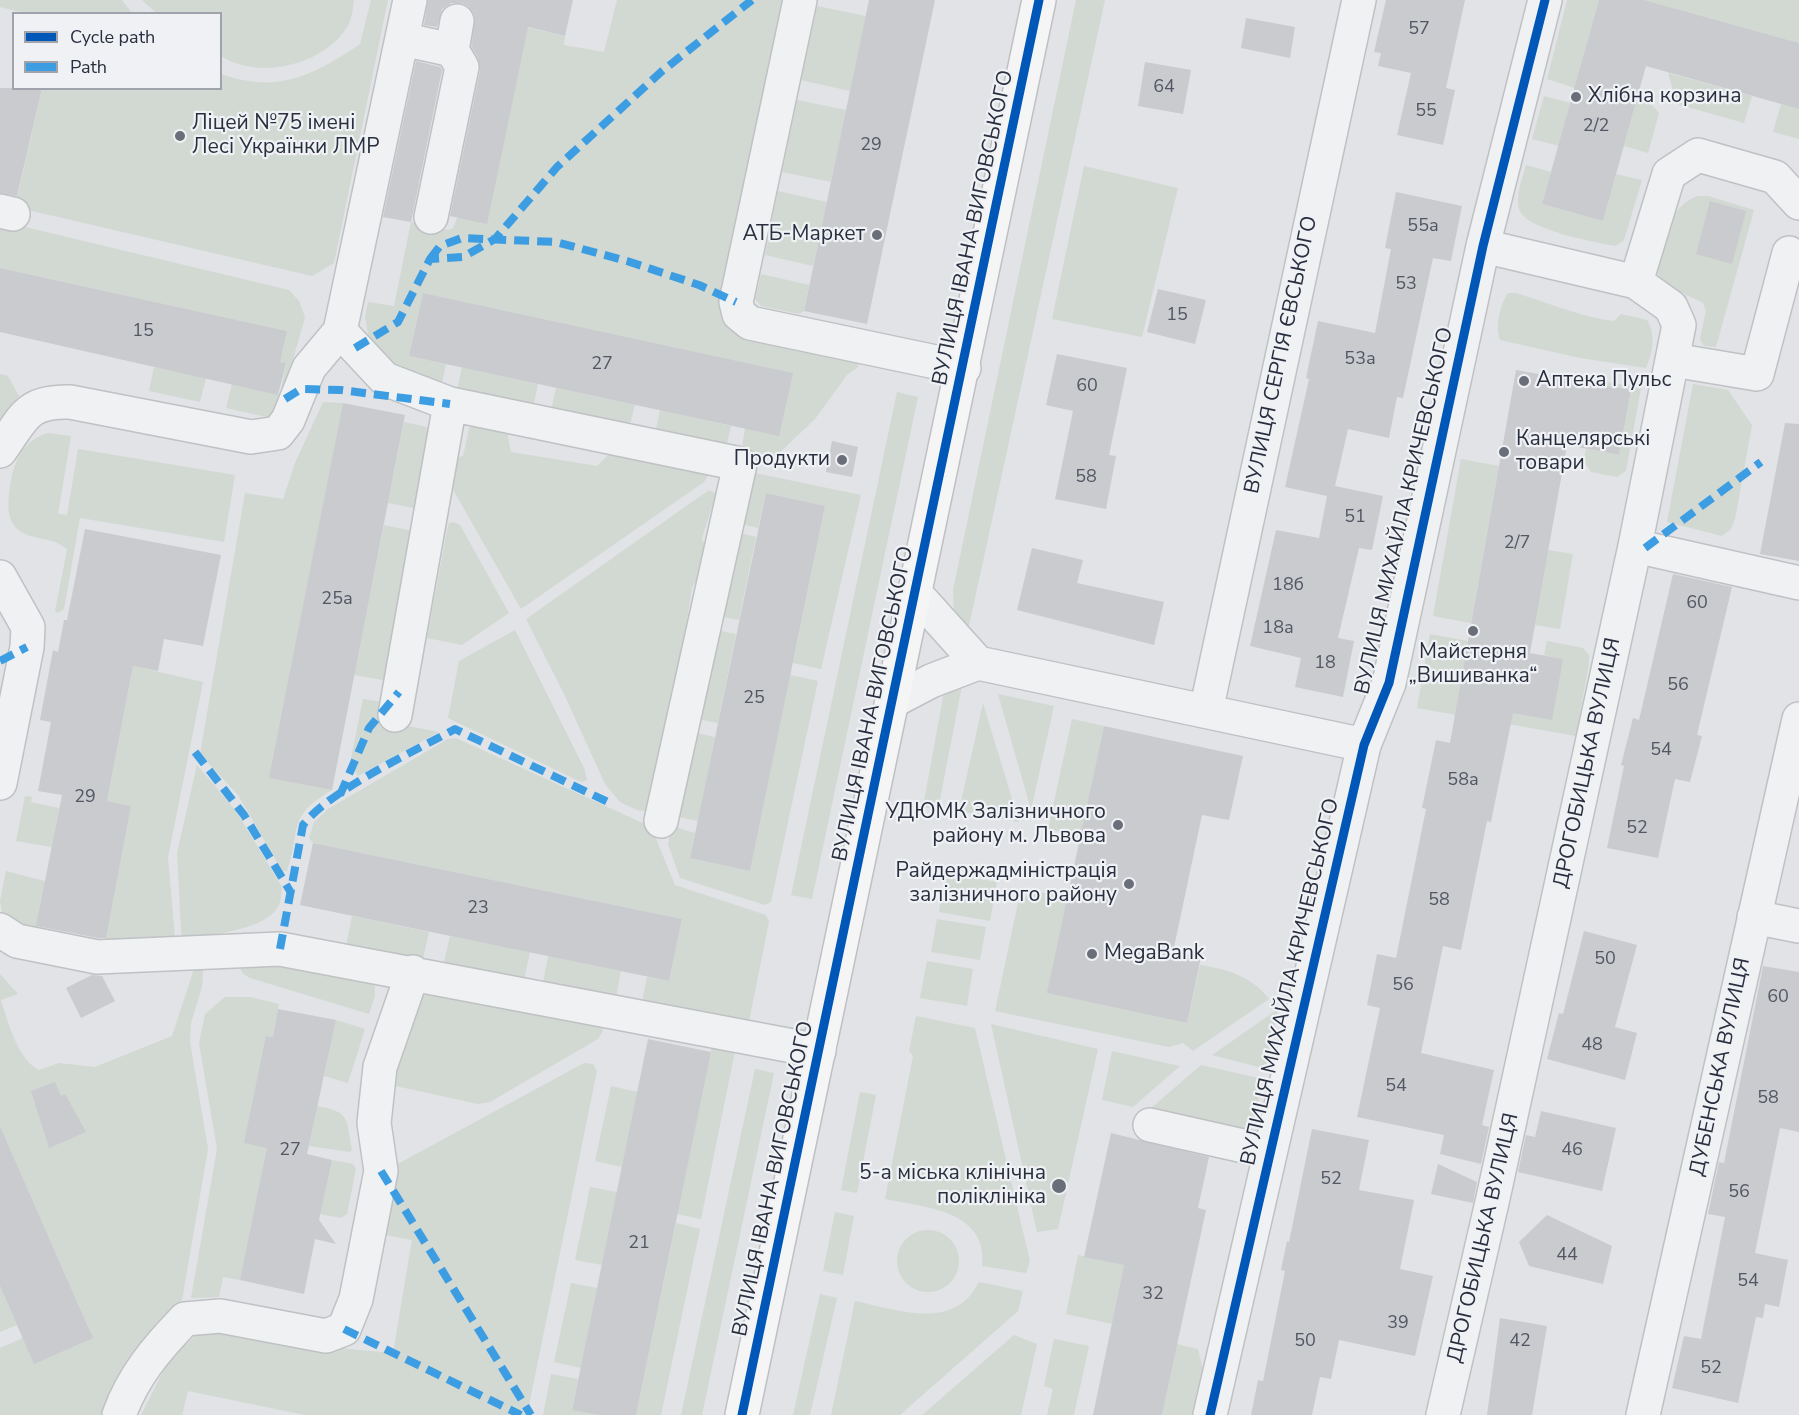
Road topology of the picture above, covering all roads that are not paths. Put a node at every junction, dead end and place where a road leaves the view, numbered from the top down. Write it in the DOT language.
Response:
graph roads {
  1 [pos="410,0"];
  2 [pos="800,0"];
  3 [pos="1040,0"];
  4 [pos="1359,0"];
  5 [pos="1545,0"];
  6 [pos="402,39"];
  7 [pos="1799,202"];
  8 [pos="431,217"];
  9 [pos="1483,246"];
  10 [pos="1789,253"];
  11 [pos="1636,282"];
  12 [pos="340,331"];
  13 [pos="1673,360"];
  14 [pos="964,368"];
  15 [pos="450,404"];
  16 [pos="0,451"];
  17 [pos="1635,546"];
  18 [pos="0,578"];
  19 [pos="1799,583"];
  20 [pos="916,594"];
  21 [pos="978,663"];
  22 [pos="893,701"];
  23 [pos="1206,711"];
  24 [pos="395,715"];
  25 [pos="1799,719"];
  26 [pos="1364,745"];
  27 [pos="1794,766"];
  28 [pos="0,783"];
  29 [pos="661,821"];
  30 [pos="1754,917"];
  31 [pos="1799,926"];
  32 [pos="0,930"];
  33 [pos="413,972"];
  34 [pos="819,1051"];
  35 [pos="1150,1125"];
  36 [pos="1270,1152"];
  37 [pos="119,1415"];
  38 [pos="742,1415"];
  39 [pos="1210,1415"];
  40 [pos="1443,1415"];
  41 [pos="1643,1415"];
  1 -- 6 [label="street"];
  2 -- 14 [label="street"];
  3 -- 14 [label="main road, ВУЛИЦЯ ІВАНА ВИГОВСЬКОГО"];
  4 -- 23 [label="street, ВУЛИЦЯ СЕРГІЯ ЄВСЬКОГО"];
  5 -- 9 [label="street, ВУЛИЦЯ МИХАЙЛА КРИЧЕВСЬКОГО"];
  6 -- 8 [label="street"];
  6 -- 12 [label="street"];
  7 -- 11 [label="street"];
  9 -- 11 [label="street, ДРОГОБИЦЬКА ВУЛИЦЯ"];
  9 -- 26 [label="street, ВУЛИЦЯ МИХАЙЛА КРИЧЕВСЬКОГО"];
  10 -- 13 [label="street"];
  11 -- 13 [label="street, ДРОГОБИЦЬКА ВУЛИЦЯ"];
  12 -- 15 [label="street"];
  12 -- 16 [label="street"];
  13 -- 17 [label="street, ДРОГОБИЦЬКА ВУЛИЦЯ"];
  14 -- 20 [label="main road, ВУЛИЦЯ ІВАНА ВИГОВСЬКОГО"];
  15 -- 24 [label="street"];
  15 -- 29 [label="street"];
  17 -- 19 [label="street"];
  17 -- 40 [label="street, ДРОГОБИЦЬКА ВУЛИЦЯ"];
  18 -- 28 [label="street"];
  20 -- 21 [label="street"];
  20 -- 22 [label="main road, ВУЛИЦЯ ІВАНА ВИГОВСЬКОГО"];
  21 -- 22 [label="street"];
  21 -- 23 [label="street"];
  22 -- 34 [label="main road, ВУЛИЦЯ ІВАНА ВИГОВСЬКОГО"];
  23 -- 26 [label="street"];
  25 -- 27 [label="street, ДУБЕНСЬКА ВУЛИЦЯ"];
  26 -- 36 [label="street, ВУЛИЦЯ МИХАЙЛА КРИЧЕВСЬКОГО"];
  27 -- 30 [label="street, ДУБЕНСЬКА ВУЛИЦЯ"];
  30 -- 31 [label="street"];
  30 -- 41 [label="street, ДУБЕНСЬКА ВУЛИЦЯ"];
  32 -- 33 [label="street"];
  33 -- 34 [label="street"];
  33 -- 37 [label="street"];
  34 -- 38 [label="main road, ВУЛИЦЯ ІВАНА ВИГОВСЬКОГО"];
  35 -- 36 [label="street"];
  36 -- 39 [label="street, ВУЛИЦЯ МИХАЙЛА КРИЧЕВСЬКОГО"];
}
